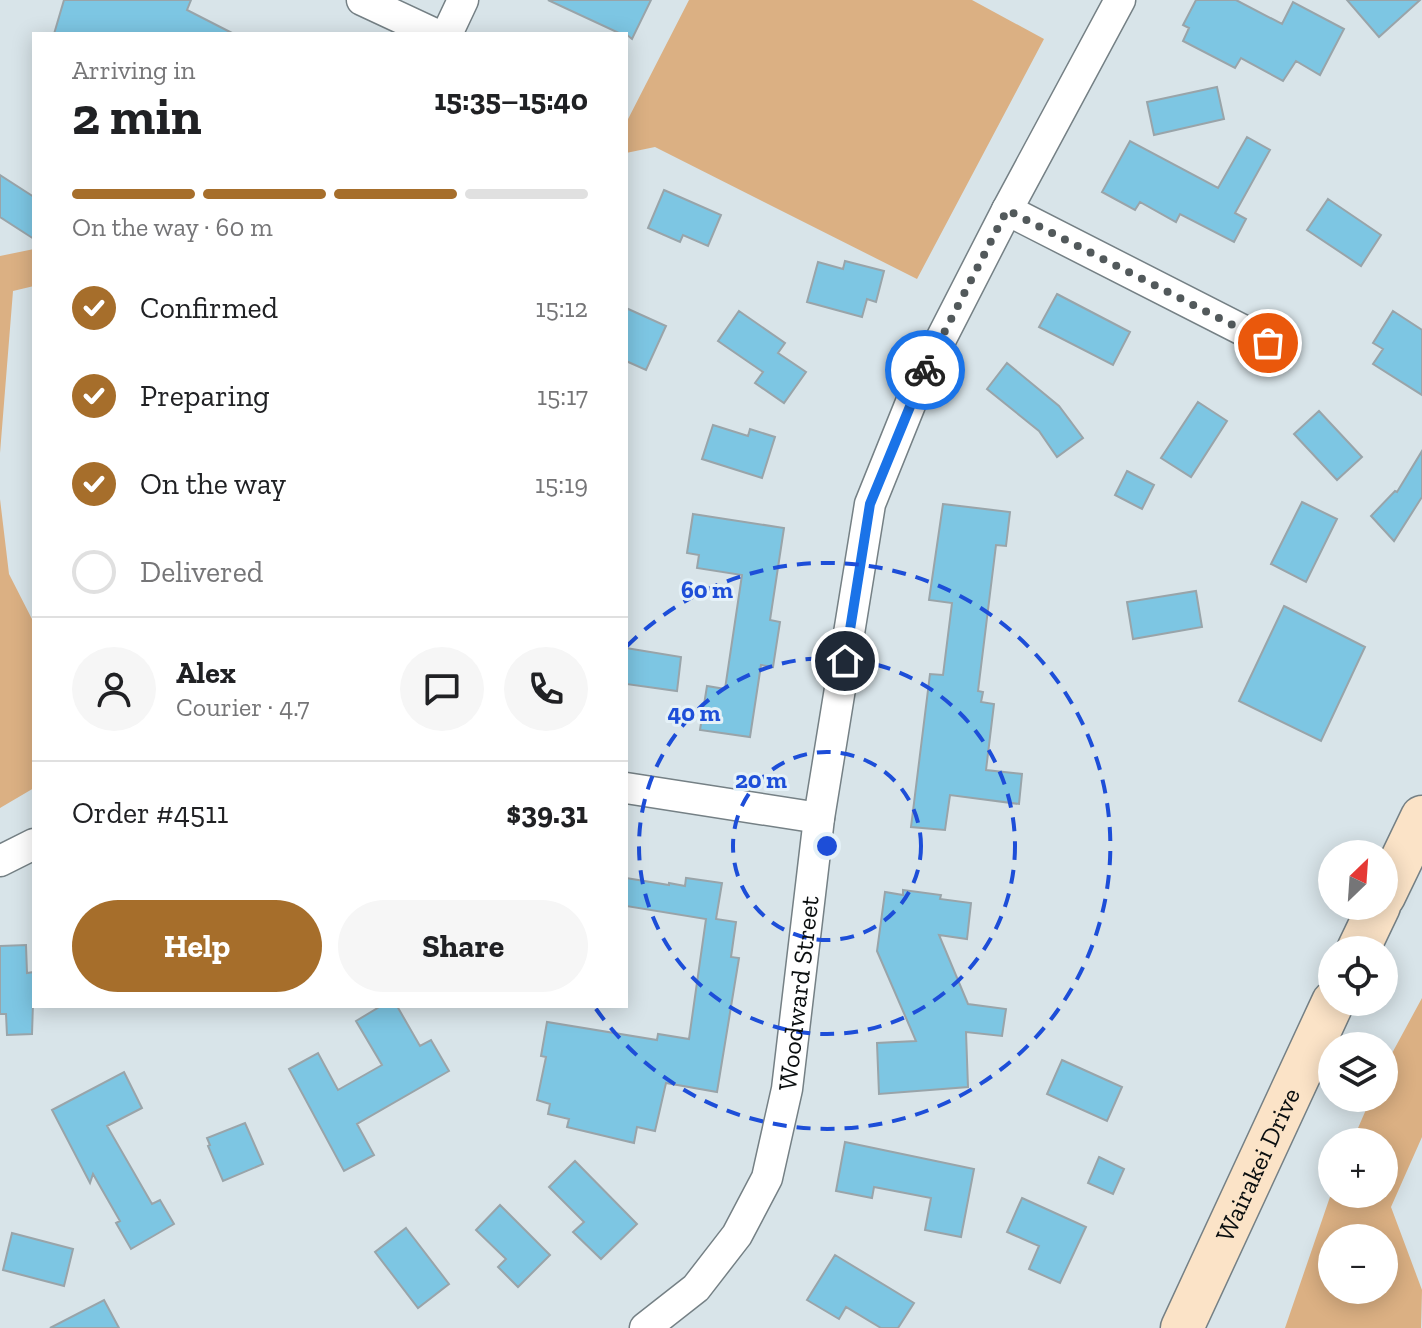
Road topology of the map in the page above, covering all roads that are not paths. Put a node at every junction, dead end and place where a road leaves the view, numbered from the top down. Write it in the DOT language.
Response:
graph roads {
  1 [pos="362,0"];
  2 [pos="463,0"];
  3 [pos="1120,0"];
  4 [pos="431,32"];
  5 [pos="448,32"];
  6 [pos="1007,210"];
  7 [pos="1268,343"];
  8 [pos="628,788"];
  9 [pos="1422,817"];
  10 [pos="819,818"];
  11 [pos="32,845"];
  12 [pos="0,861"];
  13 [pos="1398,867"];
  14 [pos="1327,1016"];
  15 [pos="645,1328"];
  16 [pos="1182,1328"];
  1 -- 4 [label="street"];
  2 -- 5 [label="street"];
  3 -- 6 [label="street, Woodward Street"];
  6 -- 7 [label="street"];
  6 -- 10 [label="street, Woodward Street"];
  8 -- 10 [label="street"];
  9 -- 13 [label="main road"];
  10 -- 15 [label="street, Woodward Street"];
  11 -- 12 [label="street"];
  14 -- 16 [label="main road, Wairakei Drive"];
}
